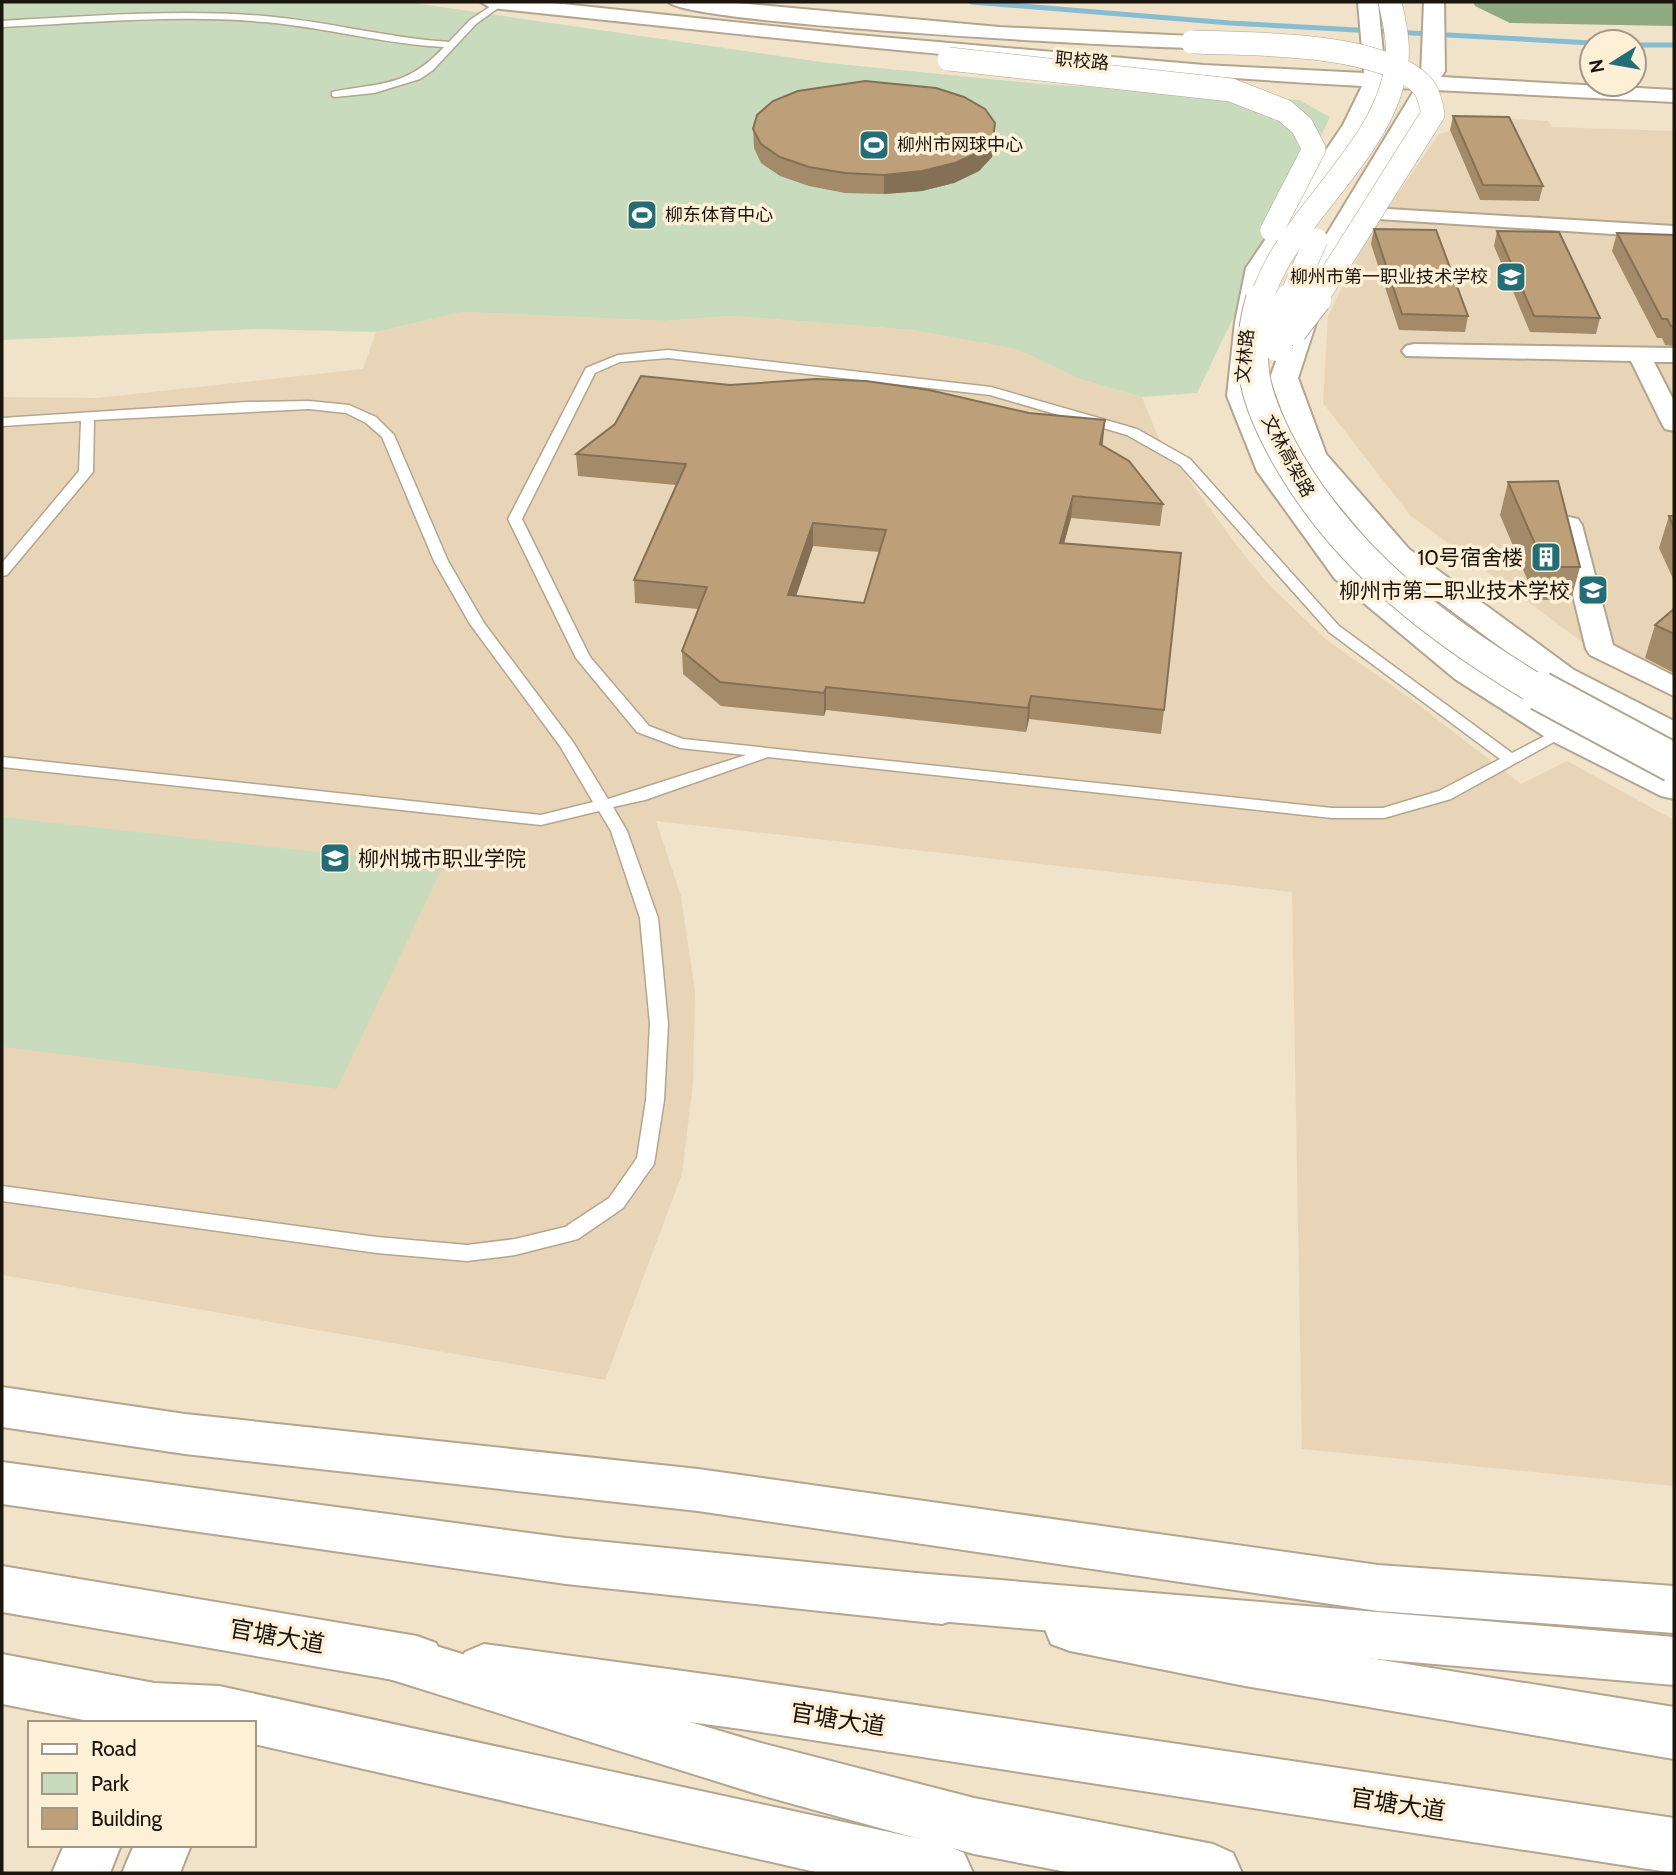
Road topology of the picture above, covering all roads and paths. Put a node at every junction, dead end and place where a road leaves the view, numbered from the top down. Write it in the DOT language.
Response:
graph roads {
  1 [pos="625,2"];
  2 [pos="679,2"];
  3 [pos="1368,2"];
  4 [pos="1390,2"];
  5 [pos="1427,2"];
  6 [pos="496,3"];
  7 [pos="2,24"];
  8 [pos="694,25"];
  9 [pos="450,45"];
  10 [pos="1373,63"];
  11 [pos="1578,77"];
  12 [pos="1431,78"];
  13 [pos="1648,78"];
  14 [pos="1674,79"];
  15 [pos="335,94"];
  16 [pos="1674,96"];
  17 [pos="1354,213"];
  18 [pos="1674,232"];
  19 [pos="1256,328"];
  20 [pos="1278,349"];
  21 [pos="1414,351"];
  22 [pos="1639,354"];
  23 [pos="1674,355"];
  24 [pos="88,416"];
  25 [pos="2,422"];
  26 [pos="1674,424"];
  27 [pos="1565,509"];
  28 [pos="2,572"];
  29 [pos="1674,687"];
  30 [pos="1562,733"];
  31 [pos="1674,737"];
  32 [pos="769,752"];
  33 [pos="1510,759"];
  34 [pos="2,762"];
  35 [pos="1674,764"];
  36 [pos="1674,789"];
  37 [pos="604,806"];
  38 [pos="2,1194"];
  39 [pos="2,1407"];
  40 [pos="2,1483"];
  41 [pos="2,1589"];
  42 [pos="916,1596"];
  43 [pos="1674,1610"];
  44 [pos="389,1656"];
  45 [pos="1674,1661"];
  46 [pos="2,1679"];
  47 [pos="151,1715"];
  48 [pos="217,1717"];
  49 [pos="236,1721"];
  50 [pos="256,1725"];
  51 [pos="1674,1733"];
  52 [pos="1674,1846"];
  53 [pos="92,1847"];
  54 [pos="162,1847"];
  55 [pos="81,1873"];
  56 [pos="151,1873"];
  57 [pos="943,1873"];
  58 [pos="1213,1873"];
  1 -- 10 [label="main road, 职校路"];
  2 -- 20 [label="main road, bridge"];
  3 -- 10 [label="main road, 文林路"];
  4 -- 19 [label="main road, 文林高架路, bridge"];
  5 -- 12 [label="main road, 文林路"];
  5 -- 20 [label="main road, 文林高架路, bridge"];
  6 -- 8 [label="main road, 职校路"];
  6 -- 9 [label="lane"];
  7 -- 9 [label="lane"];
  8 -- 10 [label="main road, 职校路"];
  8 -- 19 [label="main road, bridge"];
  9 -- 15 [label="lane"];
  10 -- 12 [label="main road, 职校路"];
  10 -- 30 [label="main road, 文林路"];
  11 -- 12 [label="main road, 职校路"];
  12 -- 16 [label="main road, 职校路"];
  12 -- 17 [label="main road, 文林路"];
  13 -- 14 [label="main road"];
  17 -- 18 [label="street"];
  17 -- 31 [label="main road, 文林路"];
  19 -- 35 [label="main road, 文林高架路, bridge"];
  20 -- 31 [label="main road, 文林高架路"];
  21 -- 22 [label="street"];
  22 -- 23 [label="street"];
  22 -- 26 [label="street"];
  24 -- 25 [label="lane"];
  24 -- 28 [label="lane"];
  24 -- 37 [label="lane"];
  27 -- 29 [label="street"];
  30 -- 33 [label="lane"];
  30 -- 36 [label="main road, 文林路"];
  32 -- 33 [label="lane"];
  32 -- 33 [label="lane"];
  32 -- 37 [label="lane"];
  34 -- 37 [label="lane"];
  37 -- 38 [label="lane"];
  39 -- 43 [label="main road"];
  40 -- 42 [label="main road"];
  41 -- 44 [label="main road, 官塘大道"];
  42 -- 45 [label="main road"];
  42 -- 51 [label="main road"];
  44 -- 52 [label="main road, 官塘大道"];
  44 -- 58 [label="main road"];
  46 -- 47 [label="main road"];
  47 -- 48 [label="main road"];
  48 -- 49 [label="main road"];
  50 -- 57 [label="main road"];
  53 -- 55 [label="main road"];
  54 -- 56 [label="main road"];
}
